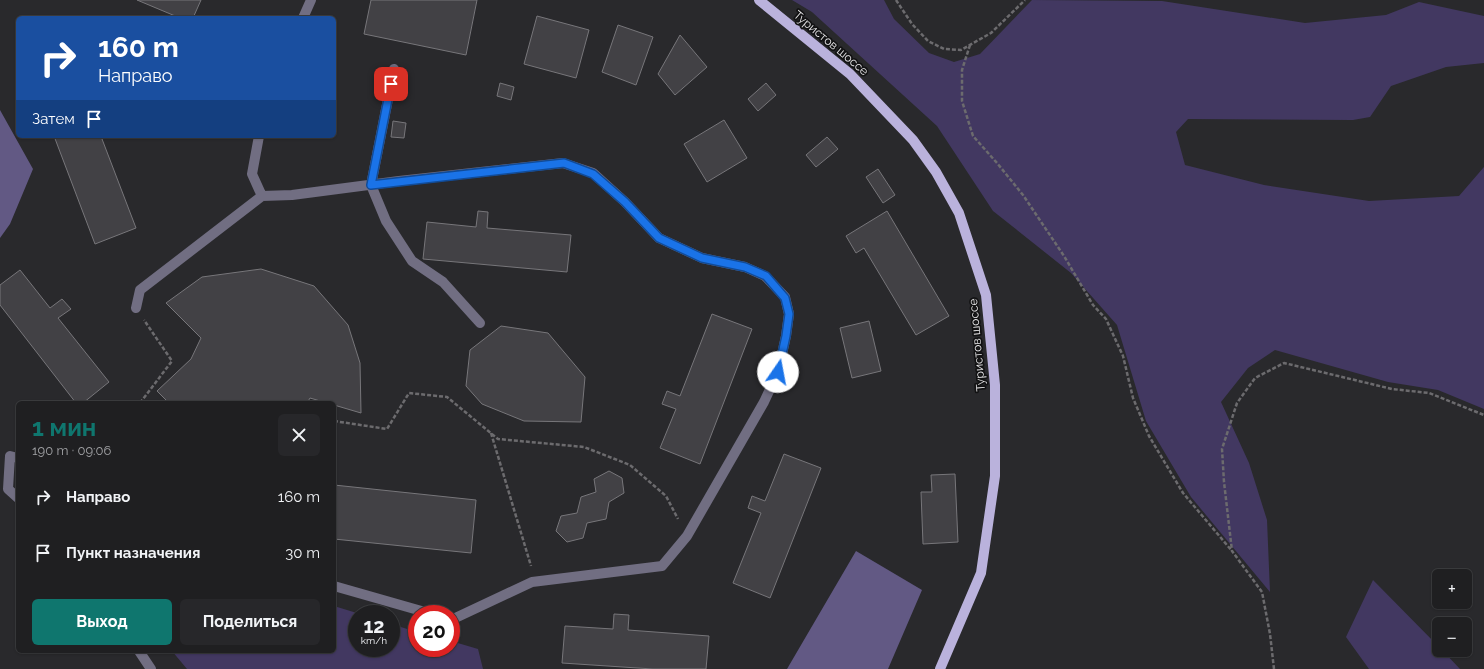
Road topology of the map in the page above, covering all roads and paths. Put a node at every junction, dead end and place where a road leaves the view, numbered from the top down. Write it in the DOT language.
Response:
graph roads {
  1 [pos="311,0"];
  2 [pos="759,0"];
  3 [pos="896,0"];
  4 [pos="1025,0"];
  5 [pos="304,16"];
  6 [pos="970,45"];
  7 [pos="394,69"];
  8 [pos="259,138"];
  9 [pos="371,185"];
  10 [pos="262,196"];
  11 [pos="136,308"];
  12 [pos="480,323"];
  13 [pos="142,401"];
  14 [pos="1484,415"];
  15 [pos="336,421"];
  16 [pos="491,433"];
  17 [pos="16,458"];
  18 [pos="16,496"];
  19 [pos="687,536"];
  20 [pos="1232,551"];
  21 [pos="536,582"];
  22 [pos="336,587"];
  23 [pos="408,607"];
  24 [pos="460,616"];
  25 [pos="140,653"];
  26 [pos="151,669"];
  27 [pos="940,669"];
  28 [pos="1274,669"];
  1 -- 5 [label="street"];
  2 -- 27 [label="main road, Туристов шоссе"];
  3 -- 6 [label="path"];
  4 -- 6 [label="path"];
  6 -- 20 [label="path"];
  7 -- 9 [label="street"];
  8 -- 10 [label="street"];
  9 -- 10 [label="street"];
  9 -- 12 [label="street"];
  9 -- 19 [label="street"];
  10 -- 11 [label="street"];
  11 -- 13 [label="path"];
  14 -- 20 [label="path"];
  15 -- 16 [label="path"];
  16 -- 19 [label="path"];
  16 -- 21 [label="path"];
  17 -- 18 [label="street"];
  19 -- 21 [label="street"];
  20 -- 28 [label="path"];
  21 -- 24 [label="street"];
  22 -- 23 [label="street"];
  25 -- 26 [label="street"];
}
